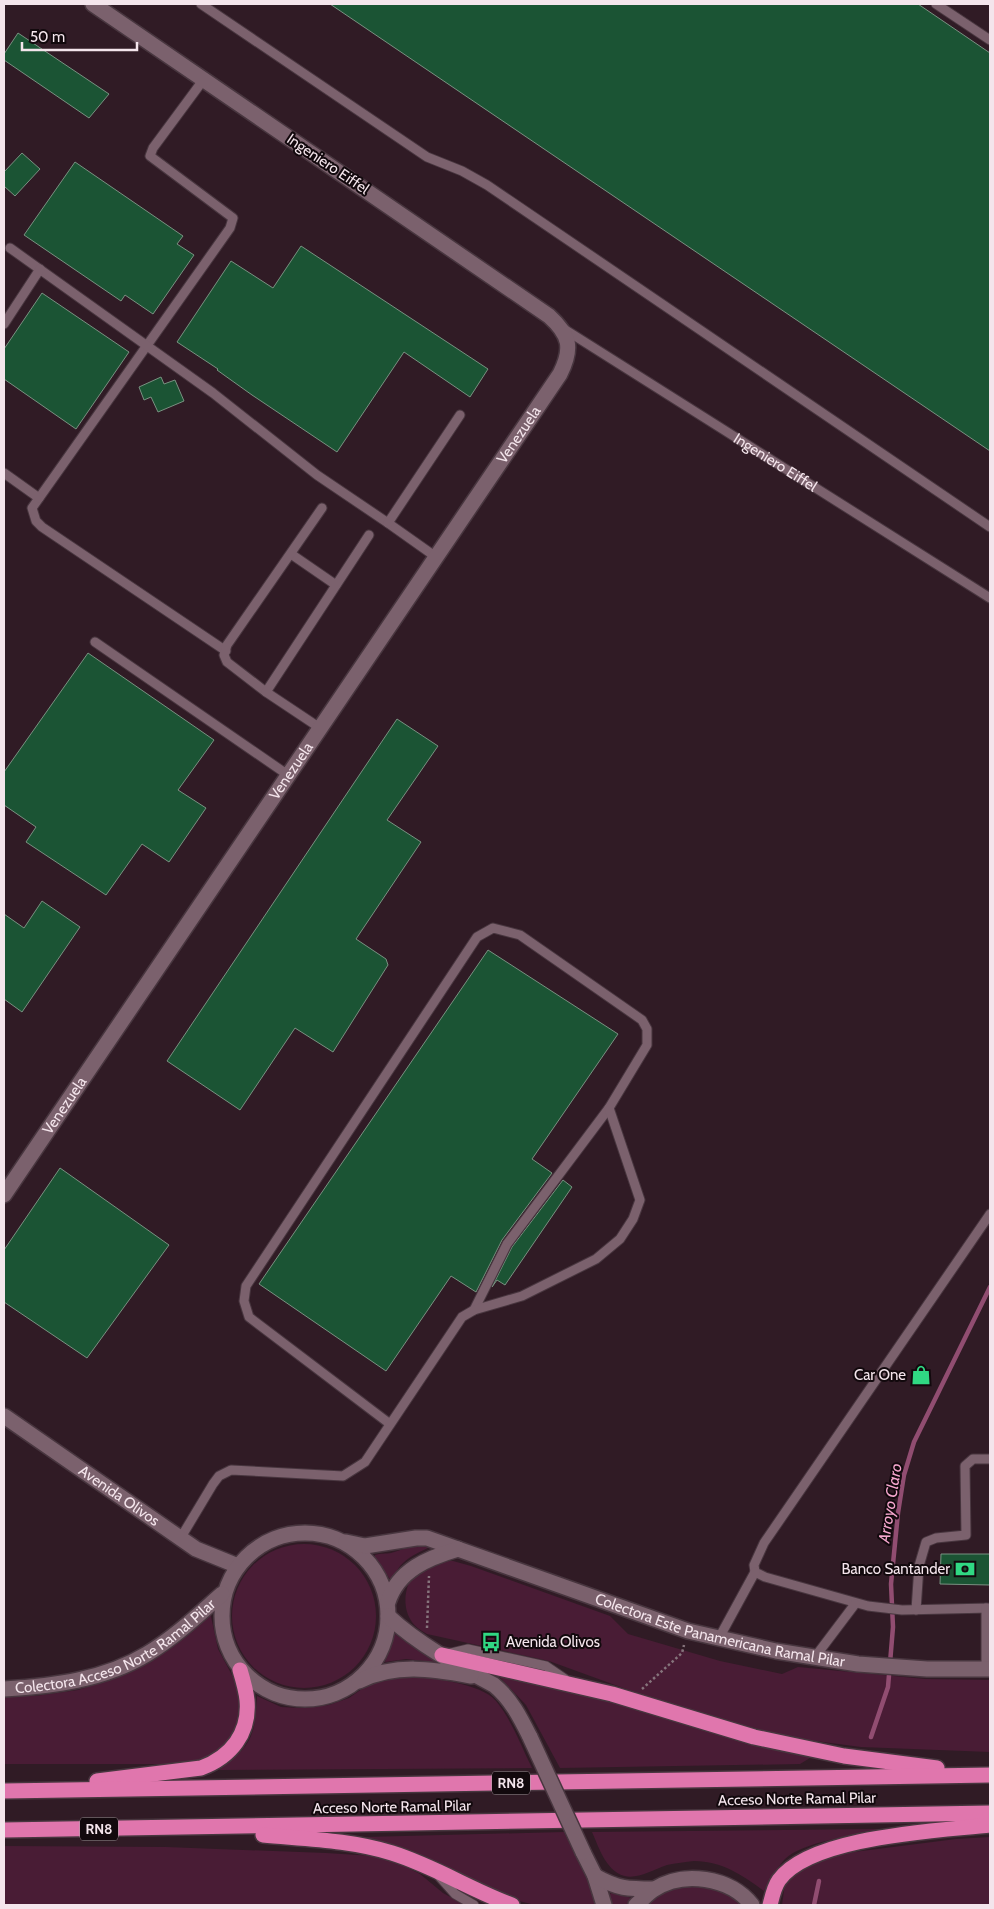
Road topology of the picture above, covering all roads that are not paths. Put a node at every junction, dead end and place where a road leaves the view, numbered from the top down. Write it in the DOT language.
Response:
graph roads {
  1 [pos="93,4"];
  2 [pos="201,4"];
  3 [pos="214,4"];
  4 [pos="936,4"];
  5 [pos="220,17"];
  6 [pos="990,40"];
  7 [pos="204,79"];
  8 [pos="10,248"];
  9 [pos="40,269"];
  10 [pos="4,324"];
  11 [pos="561,327"];
  12 [pos="568,343"];
  13 [pos="148,345"];
  14 [pos="460,415"];
  15 [pos="4,473"];
  16 [pos="39,498"];
  17 [pos="322,508"];
  18 [pos="388,523"];
  19 [pos="990,526"];
  20 [pos="369,535"];
  21 [pos="291,554"];
  22 [pos="436,557"];
  23 [pos="336,585"];
  24 [pos="990,598"];
  25 [pos="95,642"];
  26 [pos="226,651"];
  27 [pos="266,692"];
  28 [pos="320,728"];
  29 [pos="288,775"];
  30 [pos="609,1108"];
  31 [pos="4,1195"];
  32 [pos="990,1214"];
  33 [pos="474,1310"];
  34 [pos="4,1416"];
  35 [pos="390,1424"];
  36 [pos="990,1459"];
  37 [pos="180,1538"];
  38 [pos="346,1542"];
  39 [pos="458,1549"];
  40 [pos="238,1566"];
  41 [pos="755,1572"];
  42 [pos="222,1594"];
  43 [pos="855,1604"];
  44 [pos="988,1608"];
  45 [pos="388,1609"];
  46 [pos="916,1610"];
  47 [pos="719,1638"];
  48 [pos="442,1655"];
  49 [pos="815,1657"];
  50 [pos="988,1669"];
  51 [pos="240,1670"];
  52 [pos="482,1678"];
  53 [pos="349,1686"];
  54 [pos="4,1689"];
  55 [pos="988,1775"];
  56 [pos="4,1784"];
  57 [pos="35,1790"];
  58 [pos="4,1791"];
  59 [pos="990,1813"];
  60 [pos="990,1825"];
  61 [pos="193,1828"];
  62 [pos="4,1830"];
  63 [pos="431,1867"];
  64 [pos="595,1876"];
  65 [pos="654,1889"];
  66 [pos="474,1905"];
  67 [pos="512,1905"];
  68 [pos="604,1905"];
  69 [pos="636,1905"];
  70 [pos="752,1905"];
  71 [pos="770,1905"];
  1 -- 7 [label="street, Ingeniero Eiffel"];
  2 -- 5 [label="lane"];
  3 -- 5 [label="lane"];
  4 -- 6 [label="lane"];
  5 -- 19 [label="lane"];
  7 -- 11 [label="street, Ingeniero Eiffel"];
  7 -- 13 [label="lane"];
  8 -- 9 [label="lane"];
  9 -- 10 [label="lane"];
  9 -- 13 [label="lane"];
  11 -- 12 [label="street, Ingeniero Eiffel"];
  11 -- 24 [label="lane, Ingeniero Eiffel"];
  12 -- 22 [label="street, Venezuela"];
  13 -- 16 [label="lane"];
  13 -- 18 [label="lane"];
  14 -- 18 [label="lane"];
  15 -- 16 [label="lane"];
  16 -- 26 [label="lane"];
  17 -- 21 [label="lane"];
  18 -- 22 [label="lane"];
  20 -- 23 [label="lane"];
  21 -- 23 [label="lane"];
  21 -- 26 [label="lane"];
  22 -- 28 [label="street, Venezuela"];
  23 -- 27 [label="lane"];
  25 -- 29 [label="lane"];
  26 -- 27 [label="lane"];
  27 -- 28 [label="lane"];
  28 -- 29 [label="street, Venezuela"];
  29 -- 31 [label="street, Venezuela"];
  30 -- 33 [label="lane"];
  30 -- 33 [label="lane"];
  30 -- 35 [label="lane"];
  32 -- 41 [label="lane"];
  33 -- 35 [label="lane"];
  34 -- 37 [label="street, Avenida Olivos"];
  35 -- 37 [label="lane"];
  36 -- 46 [label="lane"];
  37 -- 40 [label="street, Avenida Olivos"];
  38 -- 39 [label="street, Colectora Este Panamericana Ramal Pilar"];
  38 -- 40 [label="street"];
  38 -- 45 [label="street"];
  39 -- 45 [label="street"];
  39 -- 47 [label="street, Colectora Este Panamericana Ramal Pilar"];
  40 -- 42 [label="street"];
  41 -- 43 [label="lane"];
  41 -- 47 [label="lane"];
  42 -- 51 [label="street"];
  42 -- 54 [label="street, Colectora Acceso Norte Ramal Pilar"];
  43 -- 46 [label="lane"];
  43 -- 49 [label="lane"];
  44 -- 46 [label="lane"];
  44 -- 50 [label="lane"];
  45 -- 48 [label="street"];
  45 -- 53 [label="street"];
  47 -- 49 [label="street, Colectora Este Panamericana Ramal Pilar"];
  48 -- 52 [label="street"];
  48 -- 55 [label="highway"];
  49 -- 50 [label="street, Colectora Este Panamericana Ramal Pilar"];
  51 -- 53 [label="street"];
  51 -- 57 [label="highway"];
  52 -- 53 [label="street"];
  52 -- 64 [label="street, bridge"];
  55 -- 57 [label="highway, Acceso Norte Ramal Pilar / RN8"];
  56 -- 57 [label="highway"];
  57 -- 58 [label="highway, Acceso Norte Ramal Pilar / RN8"];
  59 -- 61 [label="highway, Acceso Norte Ramal Pilar / RN8"];
  60 -- 71 [label="highway"];
  61 -- 62 [label="highway, Acceso Norte Ramal Pilar / RN8"];
  61 -- 63 [label="highway"];
  63 -- 66 [label="lane"];
  63 -- 67 [label="highway"];
  64 -- 65 [label="street"];
  64 -- 68 [label="street"];
  65 -- 69 [label="street"];
  65 -- 70 [label="street"];
}
